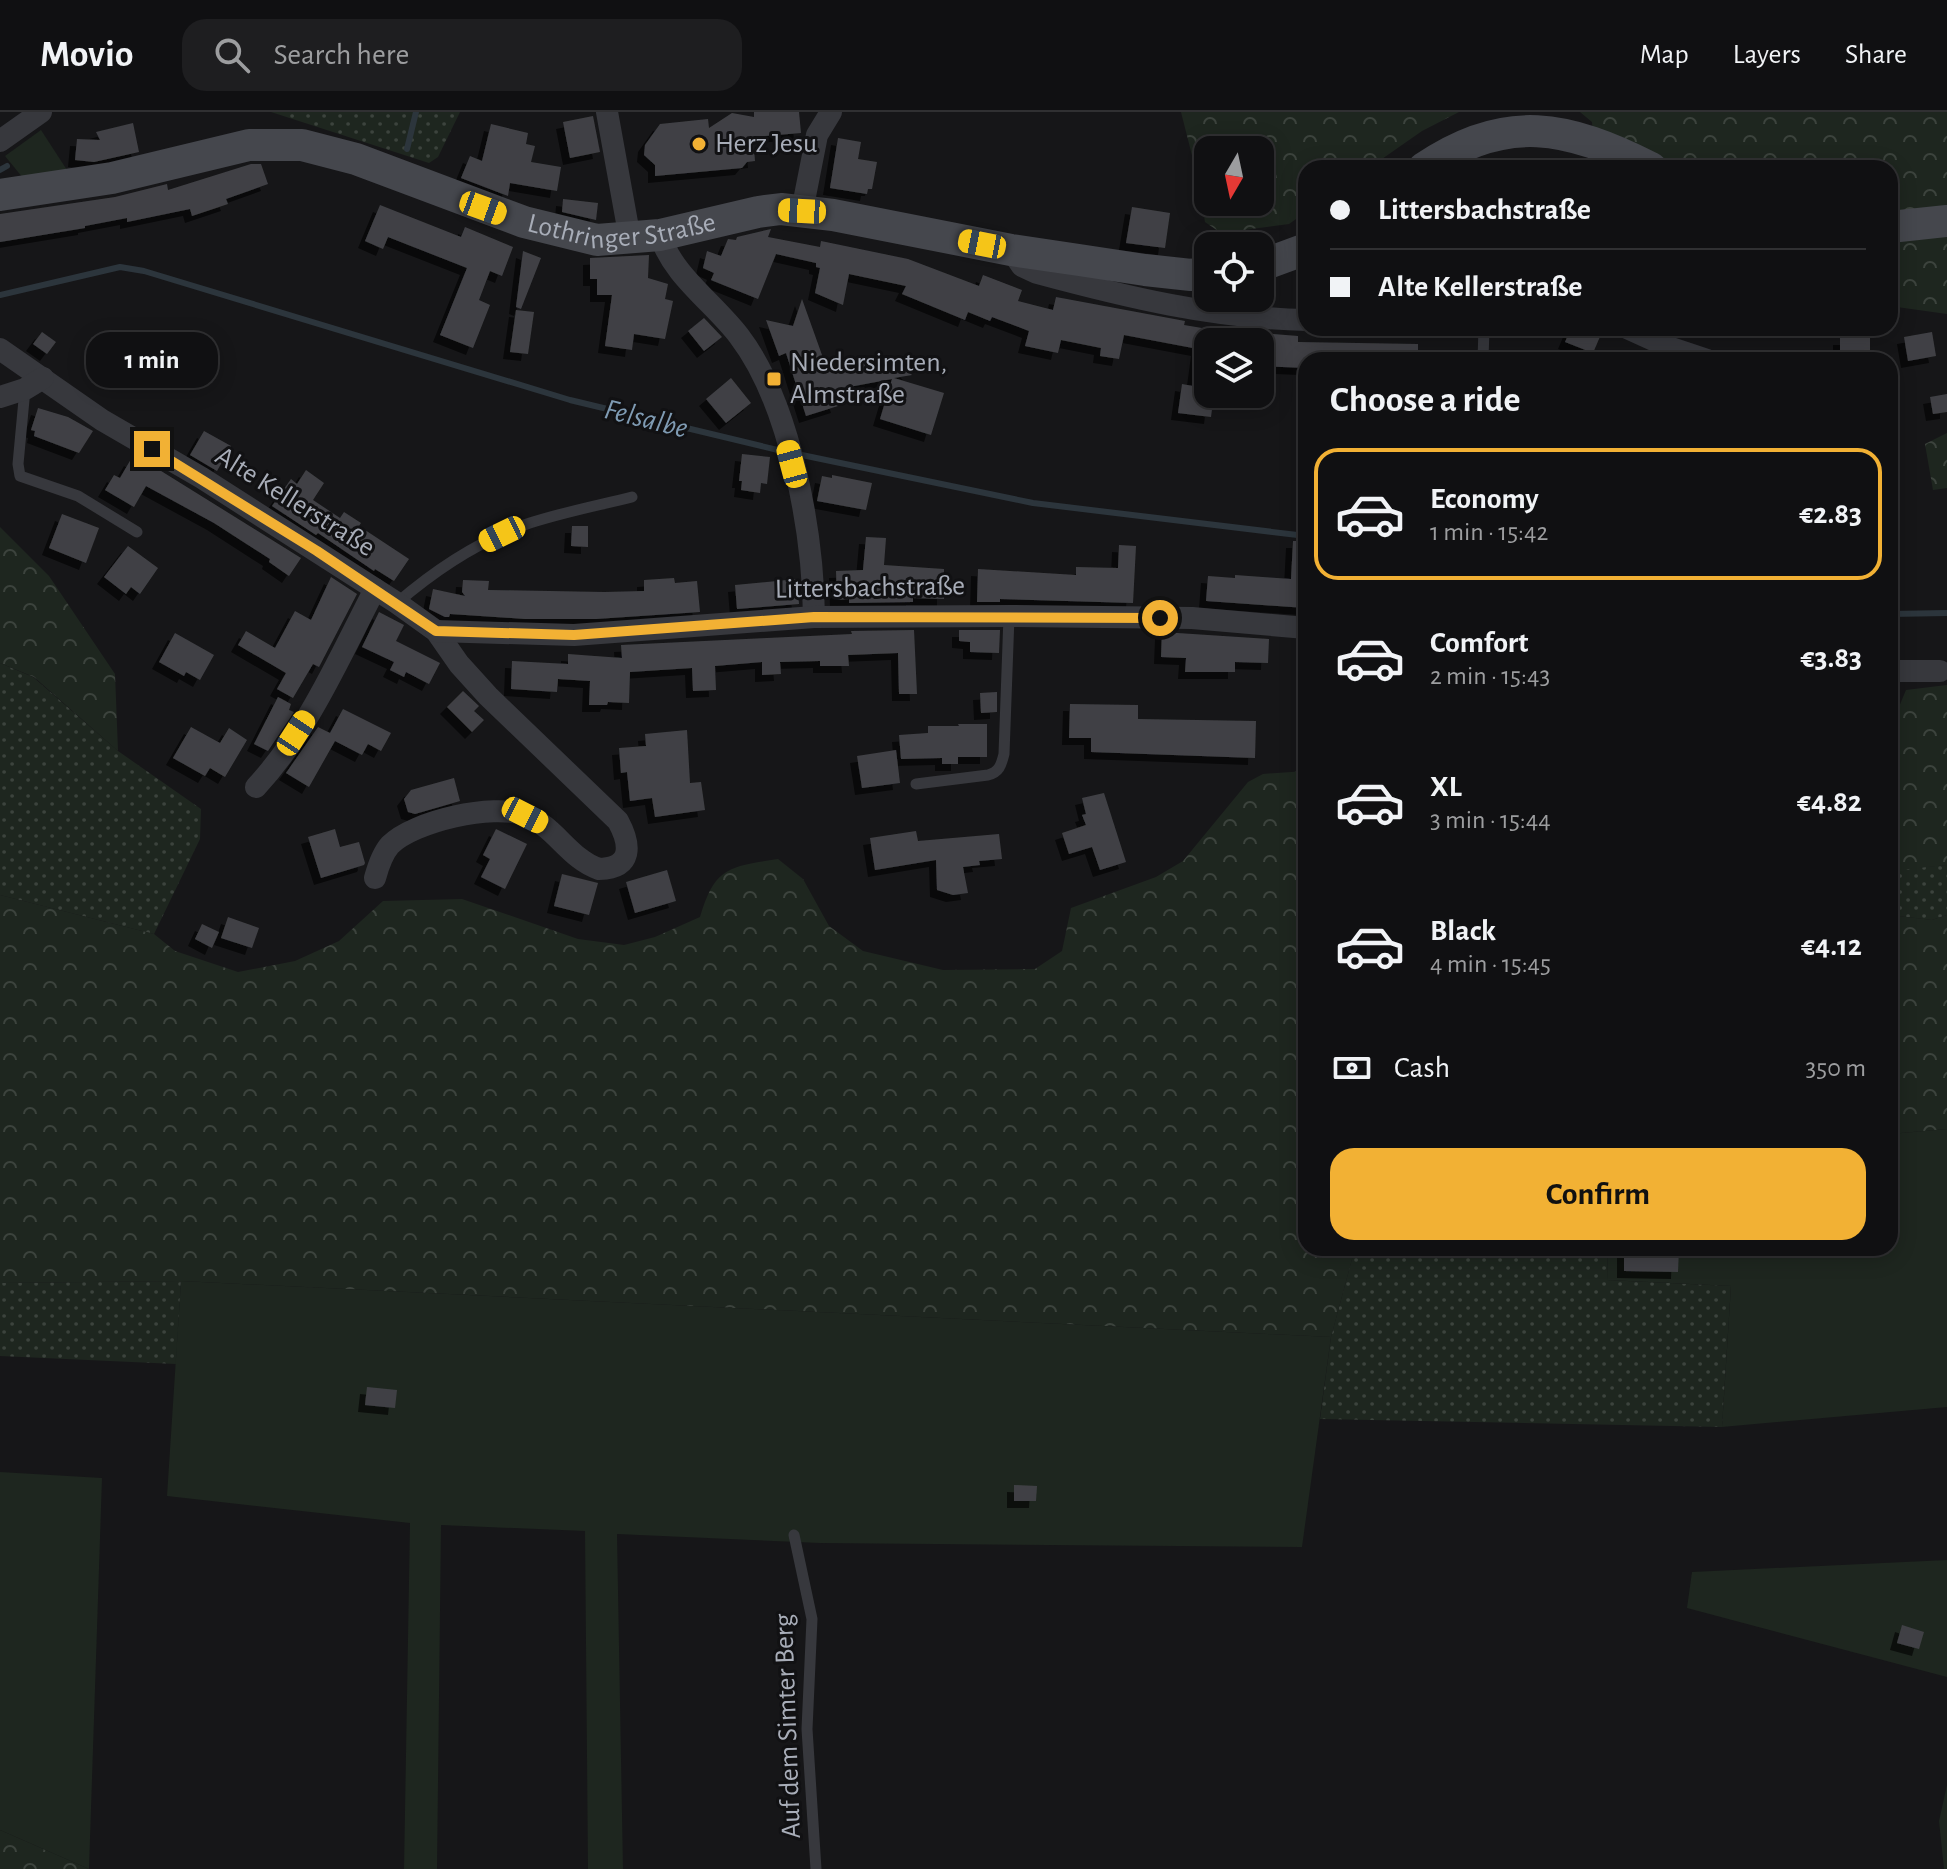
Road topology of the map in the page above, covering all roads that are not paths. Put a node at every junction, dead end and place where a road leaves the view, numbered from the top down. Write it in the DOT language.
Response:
graph roads {
  1 [pos="41,112"];
  2 [pos="607,112"];
  3 [pos="831,112"];
  4 [pos="0,141"];
  5 [pos="1437,160"];
  6 [pos="1632,160"];
  7 [pos="0,195"];
  8 [pos="802,211"];
  9 [pos="1947,221"];
  10 [pos="1898,226"];
  11 [pos="645,237"];
  12 [pos="1011,250"];
  13 [pos="1298,252"];
  14 [pos="1274,261"];
  15 [pos="1194,275"];
  16 [pos="1298,320"];
  17 [pos="1645,336"];
  18 [pos="0,349"];
  19 [pos="1683,352"];
  20 [pos="34,383"];
  21 [pos="0,397"];
  22 [pos="632,497"];
  23 [pos="137,532"];
  24 [pos="375,589"];
  25 [pos="397,603"];
  26 [pos="1009,616"];
  27 [pos="814,617"];
  28 [pos="1298,627"];
  29 [pos="436,631"];
  30 [pos="1943,670"];
  31 [pos="1898,671"];
  32 [pos="916,784"];
  33 [pos="256,787"];
  34 [pos="375,878"];
  35 [pos="794,1535"];
  36 [pos="816,1869"];
  1 -- 4 [label="street"];
  2 -- 11 [label="street"];
  3 -- 8 [label="street"];
  5 -- 6 [label="main road"];
  7 -- 11 [label="main road, Lothringer Straße"];
  8 -- 11 [label="main road, Lothringer Straße"];
  8 -- 12 [label="main road, Lothringer Straße"];
  9 -- 10 [label="main road"];
  11 -- 27 [label="street"];
  12 -- 15 [label="main road, Lothringer Straße"];
  12 -- 16 [label="street"];
  13 -- 14 [label="main road"];
  17 -- 19 [label="street"];
  18 -- 20 [label="street, Alte Kellerstraße"];
  20 -- 21 [label="street"];
  20 -- 23 [label="lane"];
  20 -- 24 [label="street, Alte Kellerstraße"];
  22 -- 25 [label="lane"];
  24 -- 25 [label="street, Alte Kellerstraße"];
  24 -- 33 [label="street"];
  25 -- 29 [label="street, Alte Kellerstraße"];
  26 -- 27 [label="street, Littersbachstraße"];
  26 -- 28 [label="street, Littersbachstraße"];
  26 -- 32 [label="lane"];
  27 -- 29 [label="street, Littersbachstraße"];
  29 -- 34 [label="street"];
  30 -- 31 [label="street"];
  35 -- 36 [label="lane, Auf dem Simter Berg"];
}
